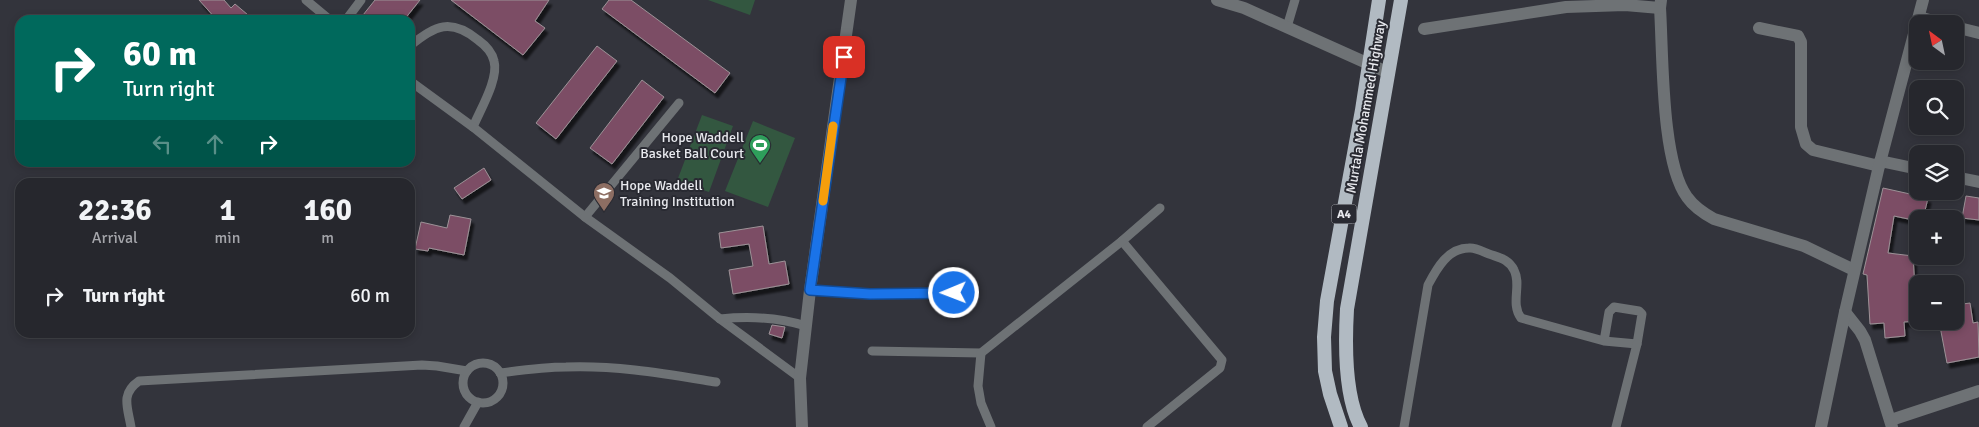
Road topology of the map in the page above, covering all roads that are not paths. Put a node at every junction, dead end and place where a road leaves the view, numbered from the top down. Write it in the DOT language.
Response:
graph roads {
  1 [pos="306,0"];
  2 [pos="361,0"];
  3 [pos="851,0"];
  4 [pos="1217,0"];
  5 [pos="1295,0"];
  6 [pos="1379,0"];
  7 [pos="1401,0"];
  8 [pos="1923,0"];
  9 [pos="1661,4"];
  10 [pos="324,15"];
  11 [pos="350,15"];
  12 [pos="1919,15"];
  13 [pos="1287,27"];
  14 [pos="1759,28"];
  15 [pos="1424,29"];
  16 [pos="1964,29"];
  17 [pos="1979,33"];
  18 [pos="415,42"];
  19 [pos="1909,54"];
  20 [pos="1370,63"];
  21 [pos="1389,73"];
  22 [pos="415,85"];
  23 [pos="679,103"];
  24 [pos="473,127"];
  25 [pos="1880,163"];
  26 [pos="1909,168"];
  27 [pos="1964,179"];
  28 [pos="1979,182"];
  29 [pos="1160,208"];
  30 [pos="585,216"];
  31 [pos="1122,241"];
  32 [pos="1854,270"];
  33 [pos="810,290"];
  34 [pos="954,293"];
  35 [pos="1844,312"];
  36 [pos="720,319"];
  37 [pos="806,326"];
  38 [pos="1604,341"];
  39 [pos="1637,344"];
  40 [pos="872,351"];
  41 [pos="982,353"];
  42 [pos="467,371"];
  43 [pos="500,373"];
  44 [pos="800,378"];
  45 [pos="716,382"];
  46 [pos="1979,390"];
  47 [pos="478,402"];
  48 [pos="1892,424"];
  49 [pos="131,427"];
  50 [pos="464,427"];
  51 [pos="802,427"];
  52 [pos="990,427"];
  53 [pos="1147,427"];
  54 [pos="1341,427"];
  55 [pos="1361,427"];
  56 [pos="1404,427"];
  57 [pos="1616,427"];
  58 [pos="1821,427"];
  1 -- 10 [label="lane"];
  2 -- 11 [label="lane"];
  3 -- 33 [label="street"];
  4 -- 13 [label="street"];
  5 -- 13 [label="lane"];
  6 -- 20 [label="highway, Murtala Mohammed Highway / A4"];
  7 -- 21 [label="highway, Murtala Mohammed Highway / A4"];
  8 -- 12 [label="street"];
  9 -- 15 [label="street"];
  9 -- 32 [label="street"];
  13 -- 20 [label="street"];
  14 -- 25 [label="street"];
  16 -- 17 [label="street"];
  18 -- 24 [label="lane"];
  19 -- 25 [label="street"];
  20 -- 21 [label="street"];
  20 -- 54 [label="highway, Murtala Mohammed Highway / A4"];
  21 -- 55 [label="highway, Murtala Mohammed Highway / A4"];
  22 -- 24 [label="lane"];
  23 -- 30 [label="lane"];
  24 -- 30 [label="lane"];
  25 -- 26 [label="street"];
  25 -- 32 [label="street"];
  27 -- 28 [label="street"];
  29 -- 31 [label="lane"];
  30 -- 36 [label="lane"];
  31 -- 41 [label="lane"];
  31 -- 53 [label="lane"];
  32 -- 35 [label="street"];
  33 -- 34 [label="lane"];
  33 -- 37 [label="street"];
  35 -- 48 [label="street"];
  35 -- 58 [label="street"];
  36 -- 37 [label="lane"];
  36 -- 44 [label="lane"];
  37 -- 44 [label="street"];
  38 -- 39 [label="lane"];
  38 -- 39 [label="lane"];
  38 -- 56 [label="lane"];
  39 -- 57 [label="lane"];
  40 -- 41 [label="lane"];
  41 -- 52 [label="lane"];
  42 -- 43 [label="lane"];
  42 -- 47 [label="lane"];
  42 -- 49 [label="lane"];
  43 -- 45 [label="lane"];
  43 -- 47 [label="lane"];
  44 -- 51 [label="street"];
  46 -- 48 [label="street"];
  47 -- 50 [label="lane"];
}
